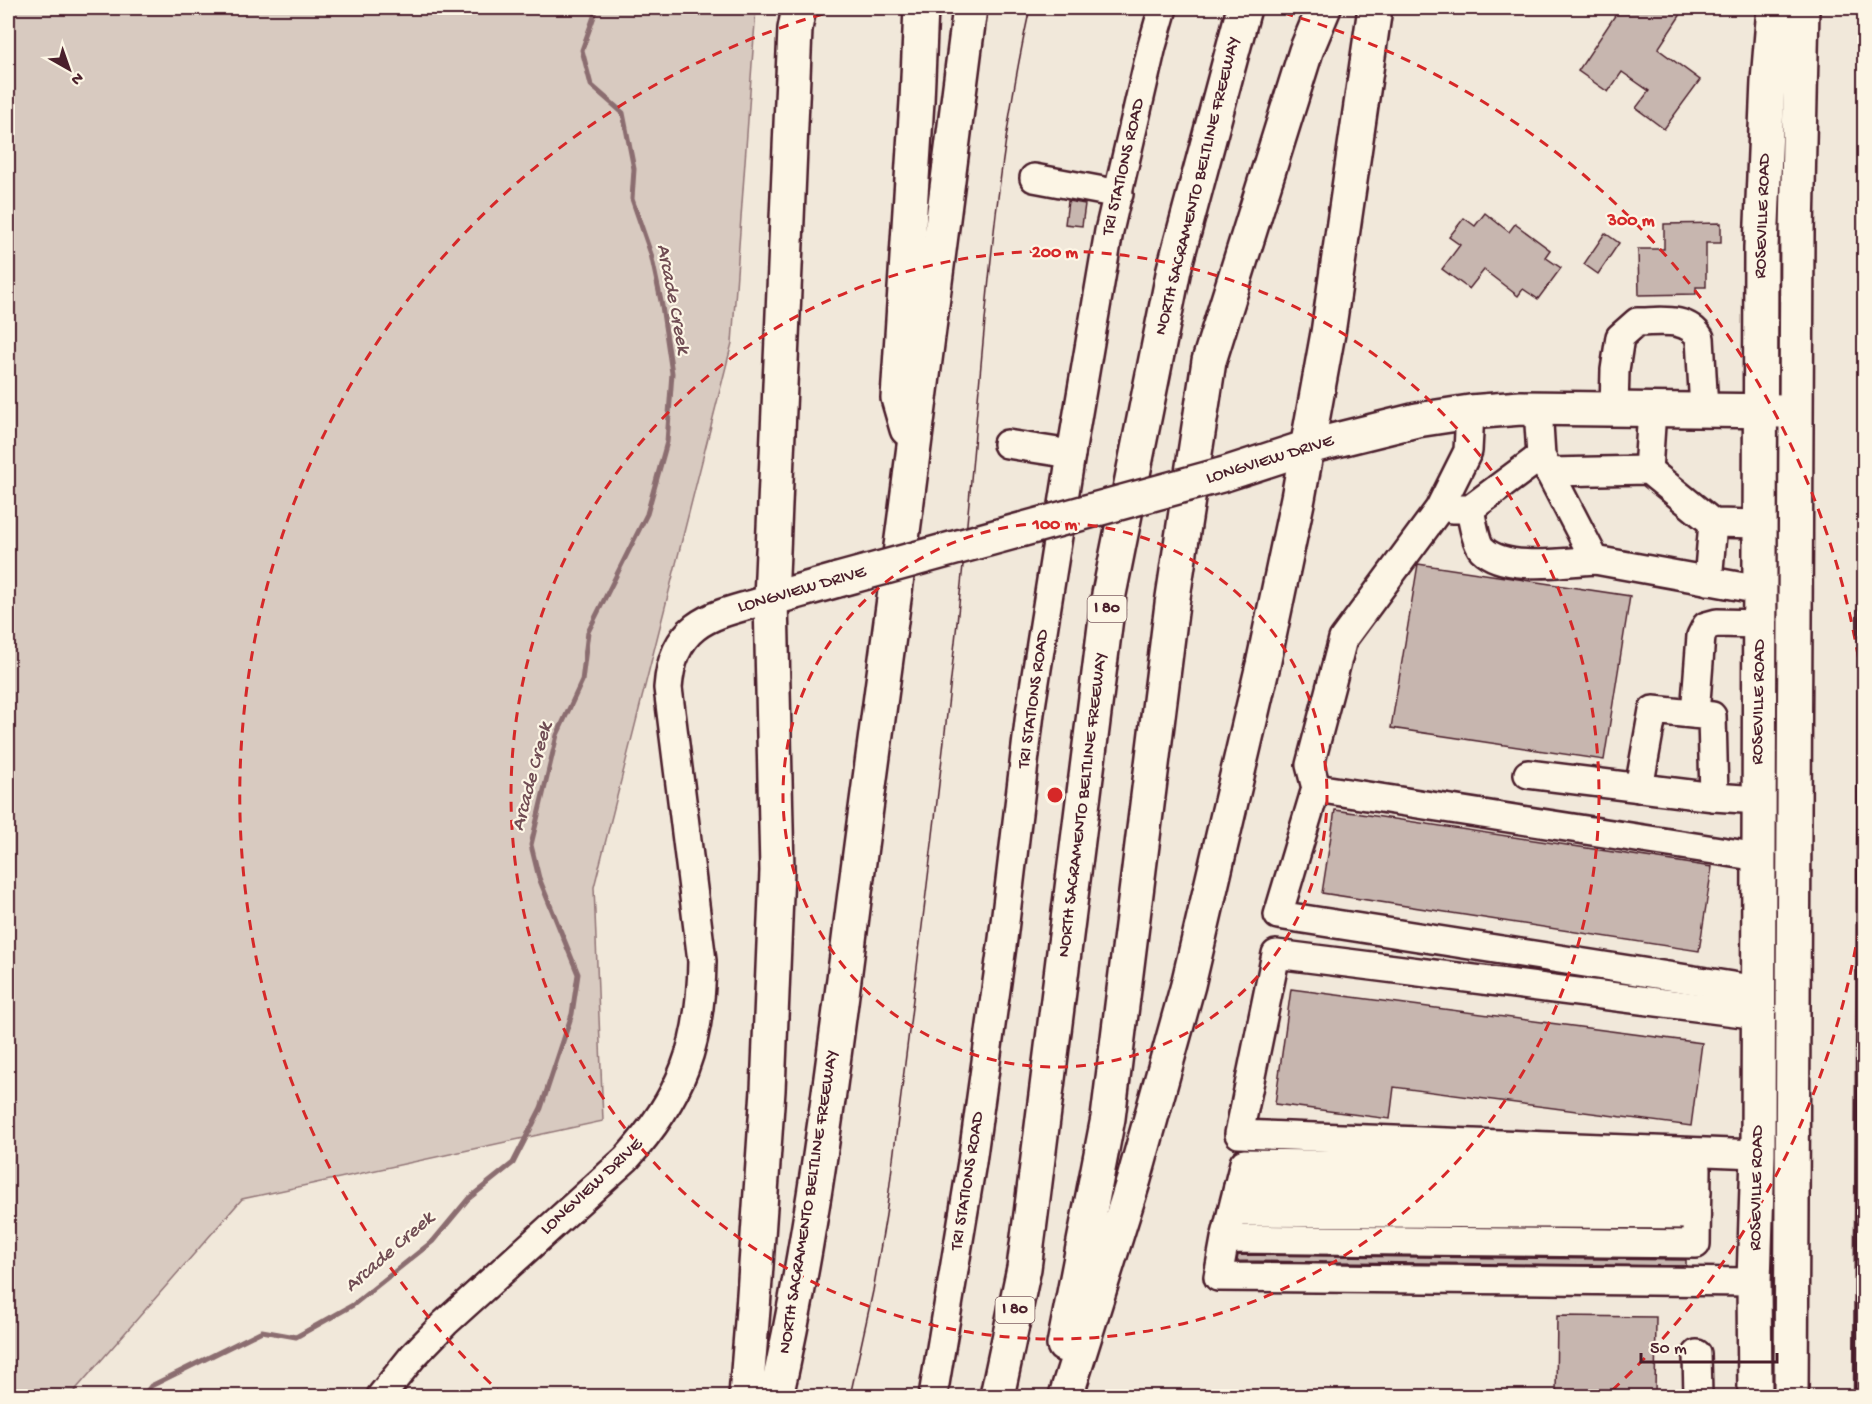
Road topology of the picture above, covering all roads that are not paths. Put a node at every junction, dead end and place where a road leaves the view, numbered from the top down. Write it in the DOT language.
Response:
graph roads {
  1 [pos="799,8"];
  2 [pos="921,8"];
  3 [pos="970,8"];
  4 [pos="1163,8"];
  5 [pos="1244,8"];
  6 [pos="1324,8"];
  7 [pos="1375,8"];
  8 [pos="1774,8"];
  9 [pos="1802,8"];
  10 [pos="1034,178"];
  11 [pos="1119,194"];
  12 [pos="1538,408"];
  13 [pos="1614,409"];
  14 [pos="1652,410"];
  15 [pos="1704,410"];
  16 [pos="1761,410"];
  17 [pos="1796,411"];
  18 [pos="1470,412"];
  19 [pos="1007,444"];
  20 [pos="1308,447"];
  21 [pos="914,454"];
  22 [pos="1071,454"];
  23 [pos="1545,464"];
  24 [pos="1648,470"];
  25 [pos="1439,509"];
  26 [pos="1470,509"];
  27 [pos="1713,523"];
  28 [pos="1761,524"];
  29 [pos="1595,560"];
  30 [pos="1708,581"];
  31 [pos="1760,590"];
  32 [pos="771,599"];
  33 [pos="1760,624"];
  34 [pos="1695,714"];
  35 [pos="1528,774"];
  36 [pos="1316,788"];
  37 [pos="1639,788"];
  38 [pos="1713,797"];
  39 [pos="1758,800"];
  40 [pos="1759,856"];
  41 [pos="1759,1002"];
  42 [pos="1758,1154"];
  43 [pos="1225,1239"];
  44 [pos="1754,1282"];
  45 [pos="1697,1354"];
  46 [pos="381,1396"];
  47 [pos="746,1396"];
  48 [pos="776,1396"];
  49 [pos="933,1396"];
  50 [pos="997,1396"];
  51 [pos="1054,1396"];
  52 [pos="1066,1396"];
  53 [pos="1698,1396"];
  54 [pos="1755,1396"];
  55 [pos="1791,1396"];
  1 -- 32 [label="main road"];
  2 -- 21 [label="main road"];
  3 -- 21 [label="main road, NORTH SACRAMENTO BELTLINE FREEWAY"];
  4 -- 11 [label="street, TRI STATIONS ROAD"];
  5 -- 50 [label="main road, NORTH SACRAMENTO BELTLINE FREEWAY / I 80"];
  6 -- 51 [label="main road"];
  7 -- 20 [label="main road"];
  8 -- 16 [label="main road, ROSEVILLE ROAD"];
  9 -- 17 [label="main road, ROSEVILLE ROAD"];
  10 -- 11 [label="street"];
  11 -- 22 [label="street, TRI STATIONS ROAD"];
  12 -- 13 [label="main road, LONGVIEW DRIVE"];
  12 -- 18 [label="main road, LONGVIEW DRIVE"];
  12 -- 23 [label="street"];
  13 -- 14 [label="main road, LONGVIEW DRIVE"];
  13 -- 15 [label="street"];
  14 -- 15 [label="main road, LONGVIEW DRIVE"];
  14 -- 24 [label="street"];
  15 -- 16 [label="main road, LONGVIEW DRIVE"];
  16 -- 17 [label="main road, LONGVIEW DRIVE"];
  16 -- 28 [label="main road, ROSEVILLE ROAD"];
  17 -- 55 [label="main road, ROSEVILLE ROAD"];
  18 -- 20 [label="main road, LONGVIEW DRIVE"];
  18 -- 25 [label="street"];
  19 -- 22 [label="street"];
  20 -- 32 [label="main road, LONGVIEW DRIVE, bridge"];
  20 -- 52 [label="main road"];
  21 -- 48 [label="main road, NORTH SACRAMENTO BELTLINE FREEWAY"];
  22 -- 49 [label="street, TRI STATIONS ROAD"];
  23 -- 24 [label="street"];
  23 -- 26 [label="street"];
  23 -- 29 [label="street"];
  24 -- 27 [label="street"];
  25 -- 26 [label="street"];
  25 -- 36 [label="street"];
  26 -- 29 [label="street"];
  27 -- 28 [label="street"];
  27 -- 30 [label="street"];
  28 -- 31 [label="main road, ROSEVILLE ROAD"];
  29 -- 30 [label="street"];
  30 -- 31 [label="street"];
  31 -- 33 [label="main road, ROSEVILLE ROAD"];
  32 -- 46 [label="street, LONGVIEW DRIVE"];
  32 -- 47 [label="main road"];
  33 -- 34 [label="street"];
  33 -- 39 [label="main road, ROSEVILLE ROAD"];
  34 -- 37 [label="street"];
  34 -- 38 [label="street"];
  35 -- 37 [label="street"];
  36 -- 40 [label="street"];
  36 -- 41 [label="street"];
  37 -- 38 [label="street"];
  38 -- 39 [label="street"];
  39 -- 40 [label="main road, ROSEVILLE ROAD"];
  40 -- 41 [label="main road, ROSEVILLE ROAD"];
  41 -- 42 [label="main road, ROSEVILLE ROAD"];
  41 -- 42 [label="street"];
  42 -- 44 [label="main road, ROSEVILLE ROAD"];
  43 -- 43 [label="street"];
  43 -- 44 [label="street"];
  44 -- 54 [label="main road, ROSEVILLE ROAD"];
  45 -- 53 [label="street"];
}
